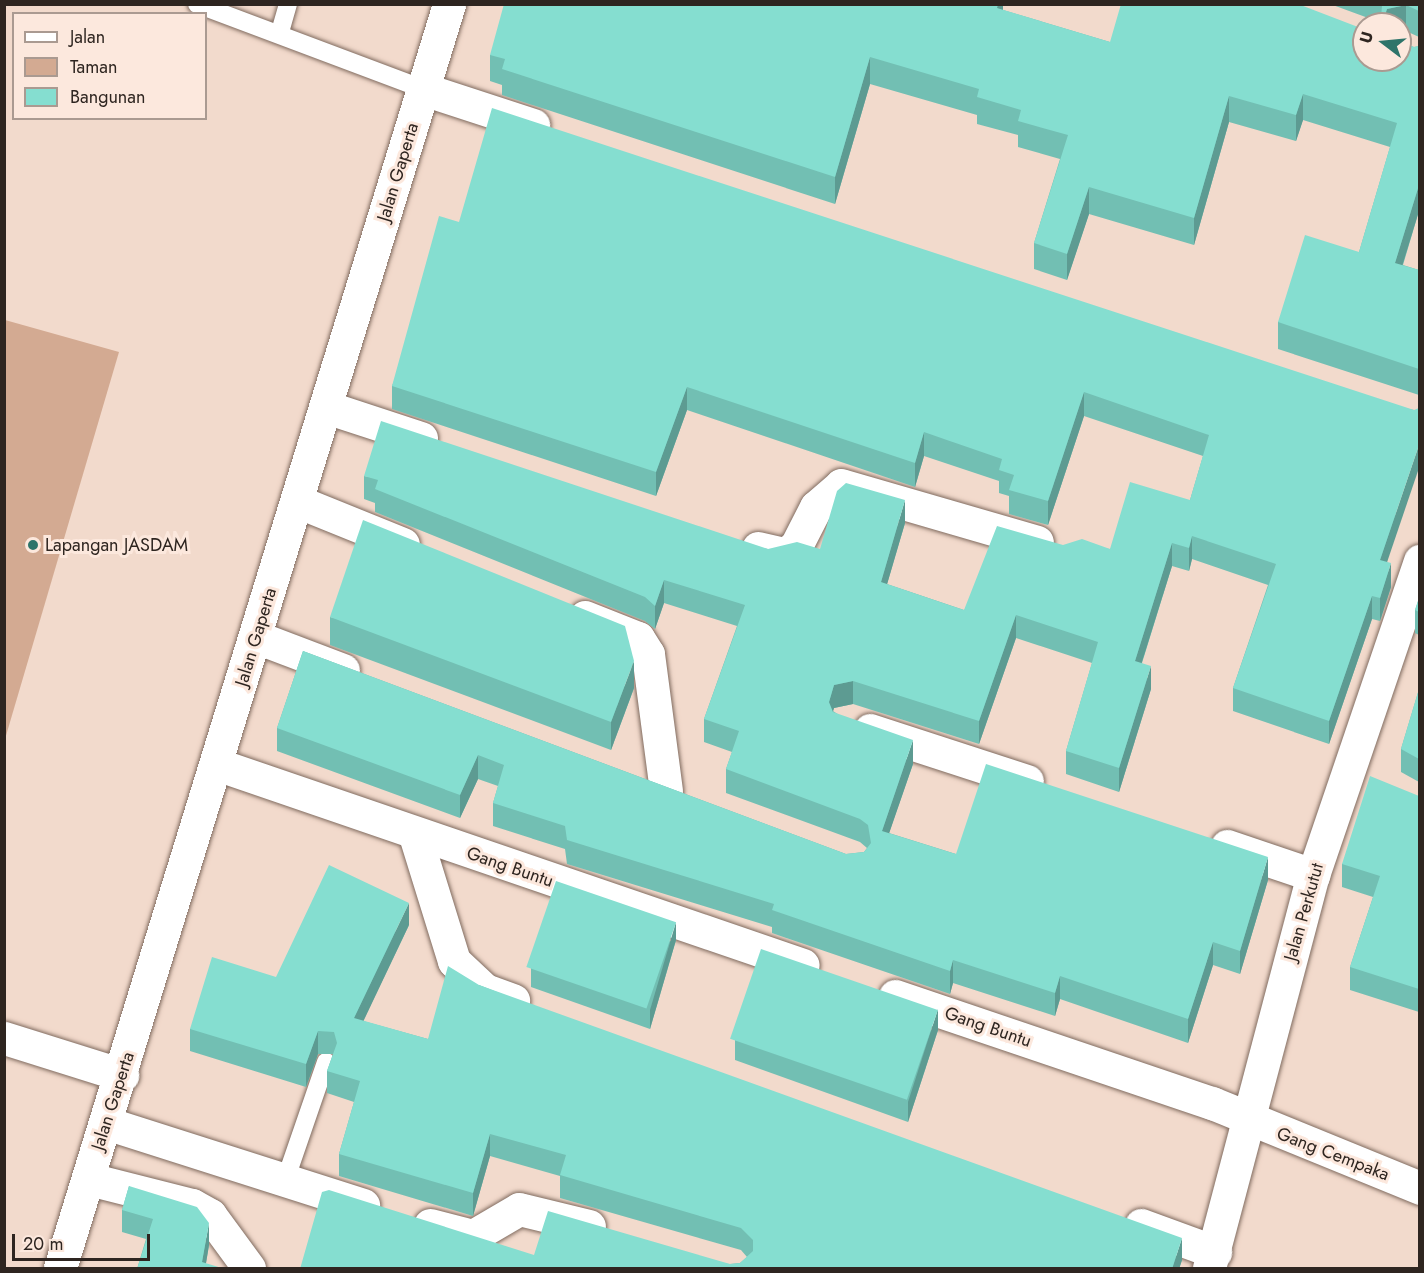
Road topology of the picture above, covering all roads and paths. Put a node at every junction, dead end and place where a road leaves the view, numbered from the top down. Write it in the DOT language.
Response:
graph roads {
  1 [pos="197,4"];
  2 [pos="288,4"];
  3 [pos="449,4"];
  4 [pos="280,32"];
  5 [pos="423,89"];
  6 [pos="558,133"];
  7 [pos="326,407"];
  8 [pos="449,447"];
  9 [pos="299,502"];
  10 [pos="729,539"];
  11 [pos="1068,550"];
  12 [pos="430,555"];
  13 [pos="1419,561"];
  14 [pos="551,603"];
  15 [pos="256,637"];
  16 [pos="378,683"];
  17 [pos="847,722"];
  18 [pos="216,764"];
  19 [pos="1347,768"];
  20 [pos="633,779"];
  21 [pos="1378,782"];
  22 [pos="666,791"];
  23 [pos="1059,791"];
  24 [pos="699,803"];
  25 [pos="415,835"];
  26 [pos="1193,835"];
  27 [pos="1313,875"];
  28 [pos="830,974"];
  29 [pos="864,986"];
  30 [pos="541,1010"];
  31 [pos="4,1038"];
  32 [pos="326,1062"];
  33 [pos="122,1075"];
  34 [pos="1246,1121"];
  35 [pos="106,1123"];
  36 [pos="89,1179"];
  37 [pos="285,1181"];
  38 [pos="1419,1188"];
  39 [pos="1114,1216"];
  40 [pos="621,1235"];
  41 [pos="1212,1260"];
  42 [pos="60,1269"];
  43 [pos="249,1269"];
  1 -- 4 [label="lane"];
  2 -- 4 [label="lane"];
  3 -- 5 [label="street, Jalan Gaperta"];
  4 -- 5 [label="lane"];
  5 -- 6 [label="street"];
  5 -- 7 [label="street, Jalan Gaperta"];
  7 -- 8 [label="street"];
  7 -- 9 [label="street, Jalan Gaperta"];
  9 -- 12 [label="street"];
  9 -- 15 [label="street, Jalan Gaperta"];
  10 -- 11 [label="street"];
  13 -- 19 [label="street, Jalan Perkutut"];
  14 -- 22 [label="street"];
  15 -- 16 [label="street"];
  15 -- 18 [label="street, Jalan Gaperta"];
  17 -- 23 [label="street"];
  18 -- 25 [label="street, Gang Buntu"];
  18 -- 33 [label="street, Jalan Gaperta"];
  19 -- 21 [label="street"];
  19 -- 27 [label="street, Jalan Perkutut"];
  20 -- 22 [label="street"];
  22 -- 24 [label="street"];
  25 -- 28 [label="street, Gang Buntu"];
  25 -- 30 [label="street"];
  26 -- 27 [label="street"];
  27 -- 34 [label="street, Jalan Perkutut"];
  29 -- 34 [label="street, Gang Buntu"];
  31 -- 33 [label="street"];
  32 -- 37 [label="lane"];
  33 -- 35 [label="street, Jalan Gaperta"];
  34 -- 38 [label="street, Gang Cempaka"];
  34 -- 41 [label="street, Jalan Perkutut"];
  35 -- 36 [label="street, Jalan Gaperta"];
  35 -- 37 [label="street"];
  36 -- 42 [label="street, Jalan Gaperta"];
  36 -- 43 [label="street"];
  37 -- 40 [label="street"];
  39 -- 41 [label="street"];
}
